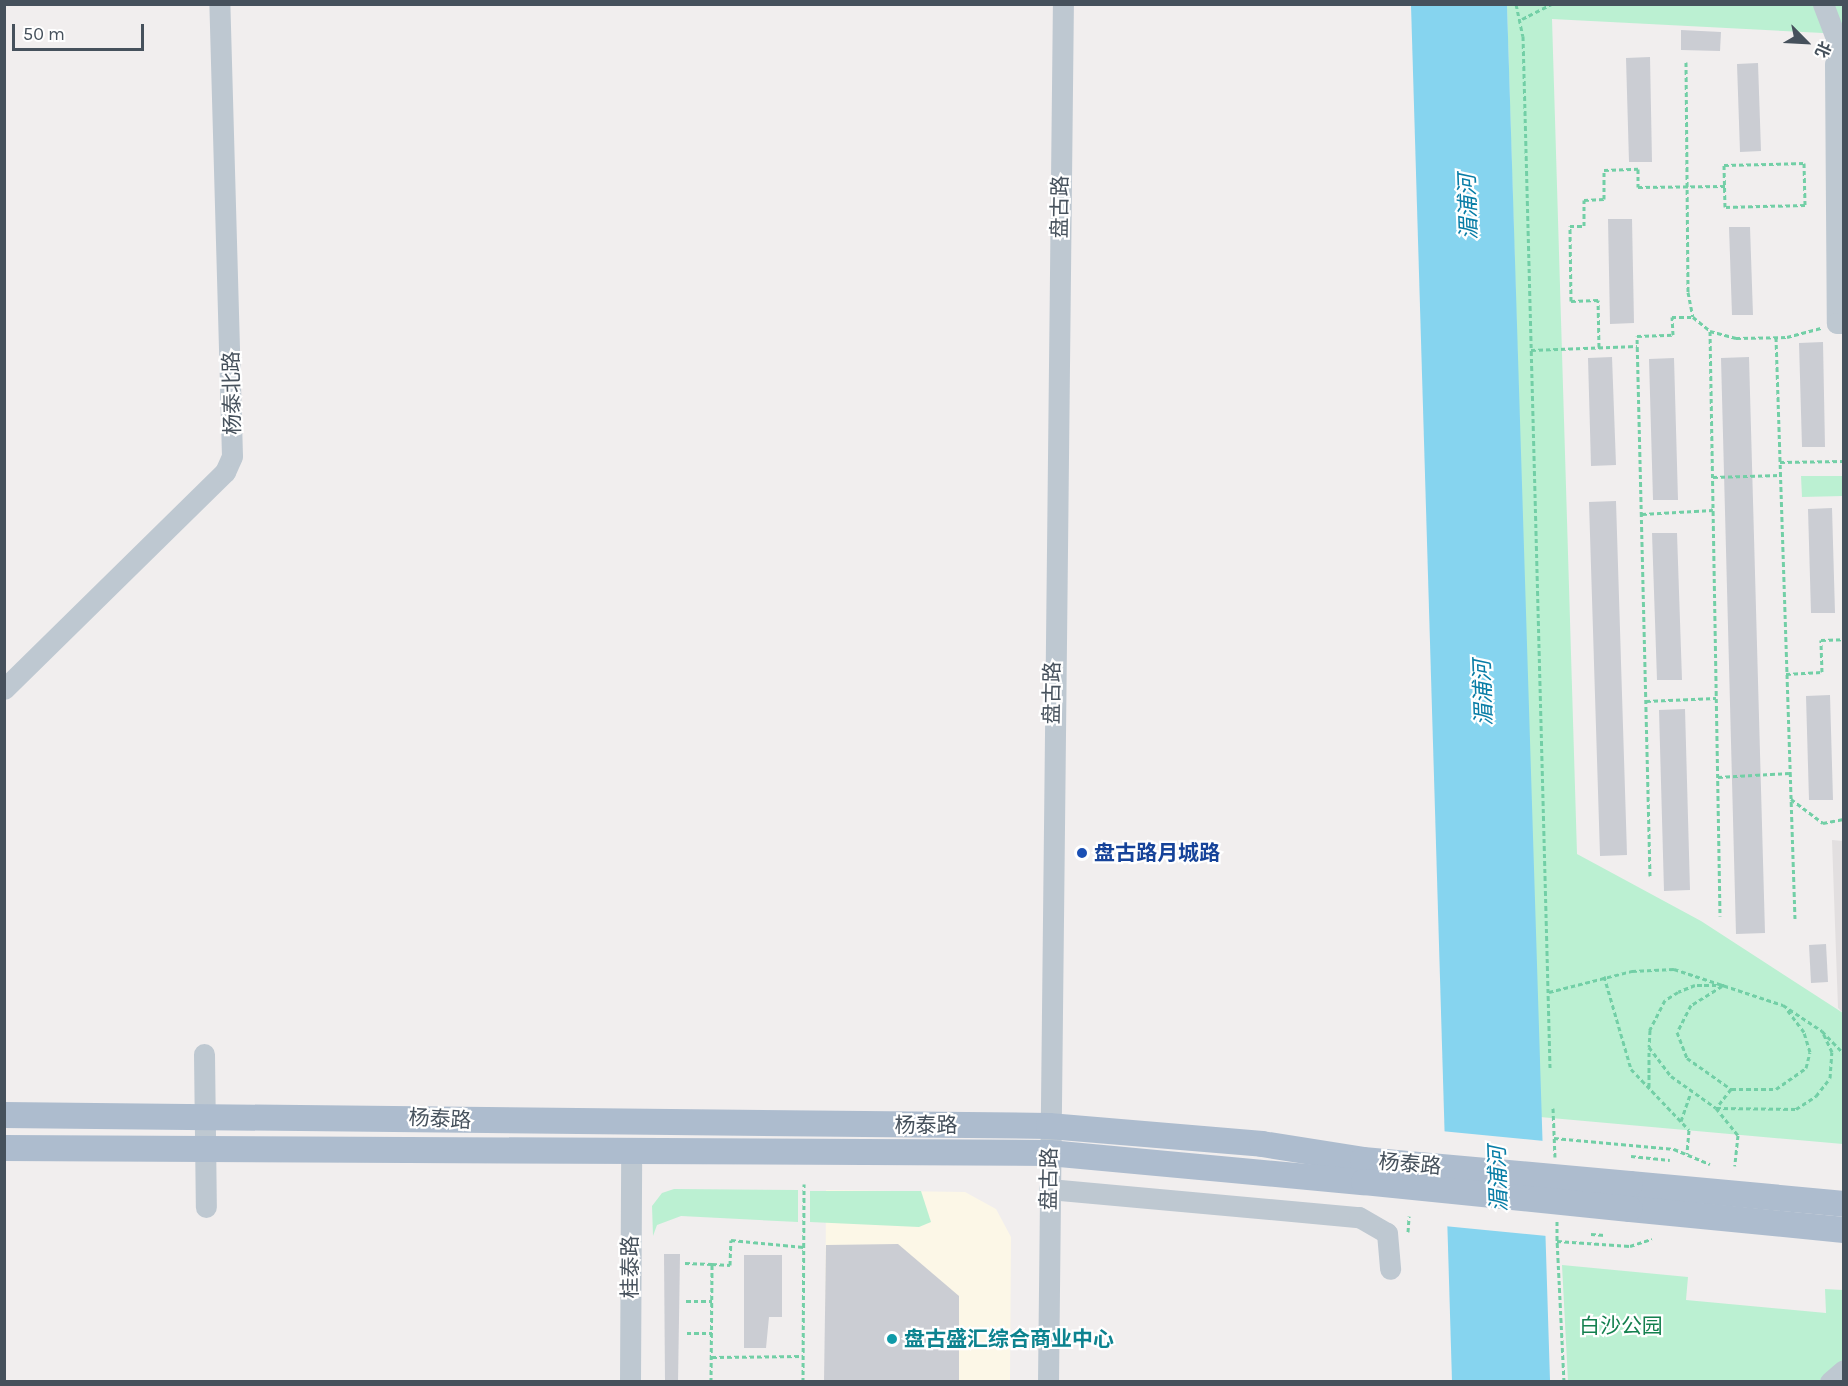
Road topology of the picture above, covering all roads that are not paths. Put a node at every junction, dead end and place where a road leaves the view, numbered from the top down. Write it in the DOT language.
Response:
graph roads {
  1 [pos="219,4"];
  2 [pos="1063,4"];
  3 [pos="1824,4"];
  4 [pos="1843,54"];
  5 [pos="1840,323"];
  6 [pos="4,689"];
  7 [pos="204,1054"];
  8 [pos="4,1115"];
  9 [pos="205,1115"];
  10 [pos="1049,1126"];
  11 [pos="4,1148"];
  12 [pos="205,1148"];
  13 [pos="631,1153"];
  14 [pos="1049,1153"];
  15 [pos="1364,1171"];
  16 [pos="1049,1189"];
  17 [pos="1630,1197"];
  18 [pos="1844,1204"];
  19 [pos="206,1207"];
  20 [pos="1844,1230"];
  21 [pos="1390,1269"];
  22 [pos="1844,1370"];
  23 [pos="630,1382"];
  24 [pos="1048,1382"];
  25 [pos="1830,1382"];
  1 -- 6 [label="street, 杨泰北路"];
  2 -- 10 [label="street, 盘古路"];
  3 -- 4 [label="street"];
  4 -- 5 [label="street"];
  7 -- 9 [label="street"];
  8 -- 9 [label="main road, 杨泰路"];
  9 -- 10 [label="main road, 杨泰路"];
  9 -- 12 [label="street"];
  10 -- 14 [label="street, 盘古路"];
  10 -- 15 [label="main road, 杨泰路"];
  11 -- 12 [label="main road, 杨泰路"];
  12 -- 13 [label="main road, 杨泰路"];
  12 -- 19 [label="street"];
  13 -- 14 [label="main road, 杨泰路"];
  13 -- 23 [label="street, 桂泰路"];
  14 -- 15 [label="main road, 杨泰路"];
  14 -- 16 [label="street, 盘古路"];
  15 -- 17 [label="main road, 杨泰路, bridge"];
  16 -- 21 [label="street"];
  16 -- 24 [label="street, 盘古路"];
  17 -- 18 [label="main road, 杨泰路"];
  17 -- 20 [label="main road, 杨泰路"];
  22 -- 25 [label="street"];
}
